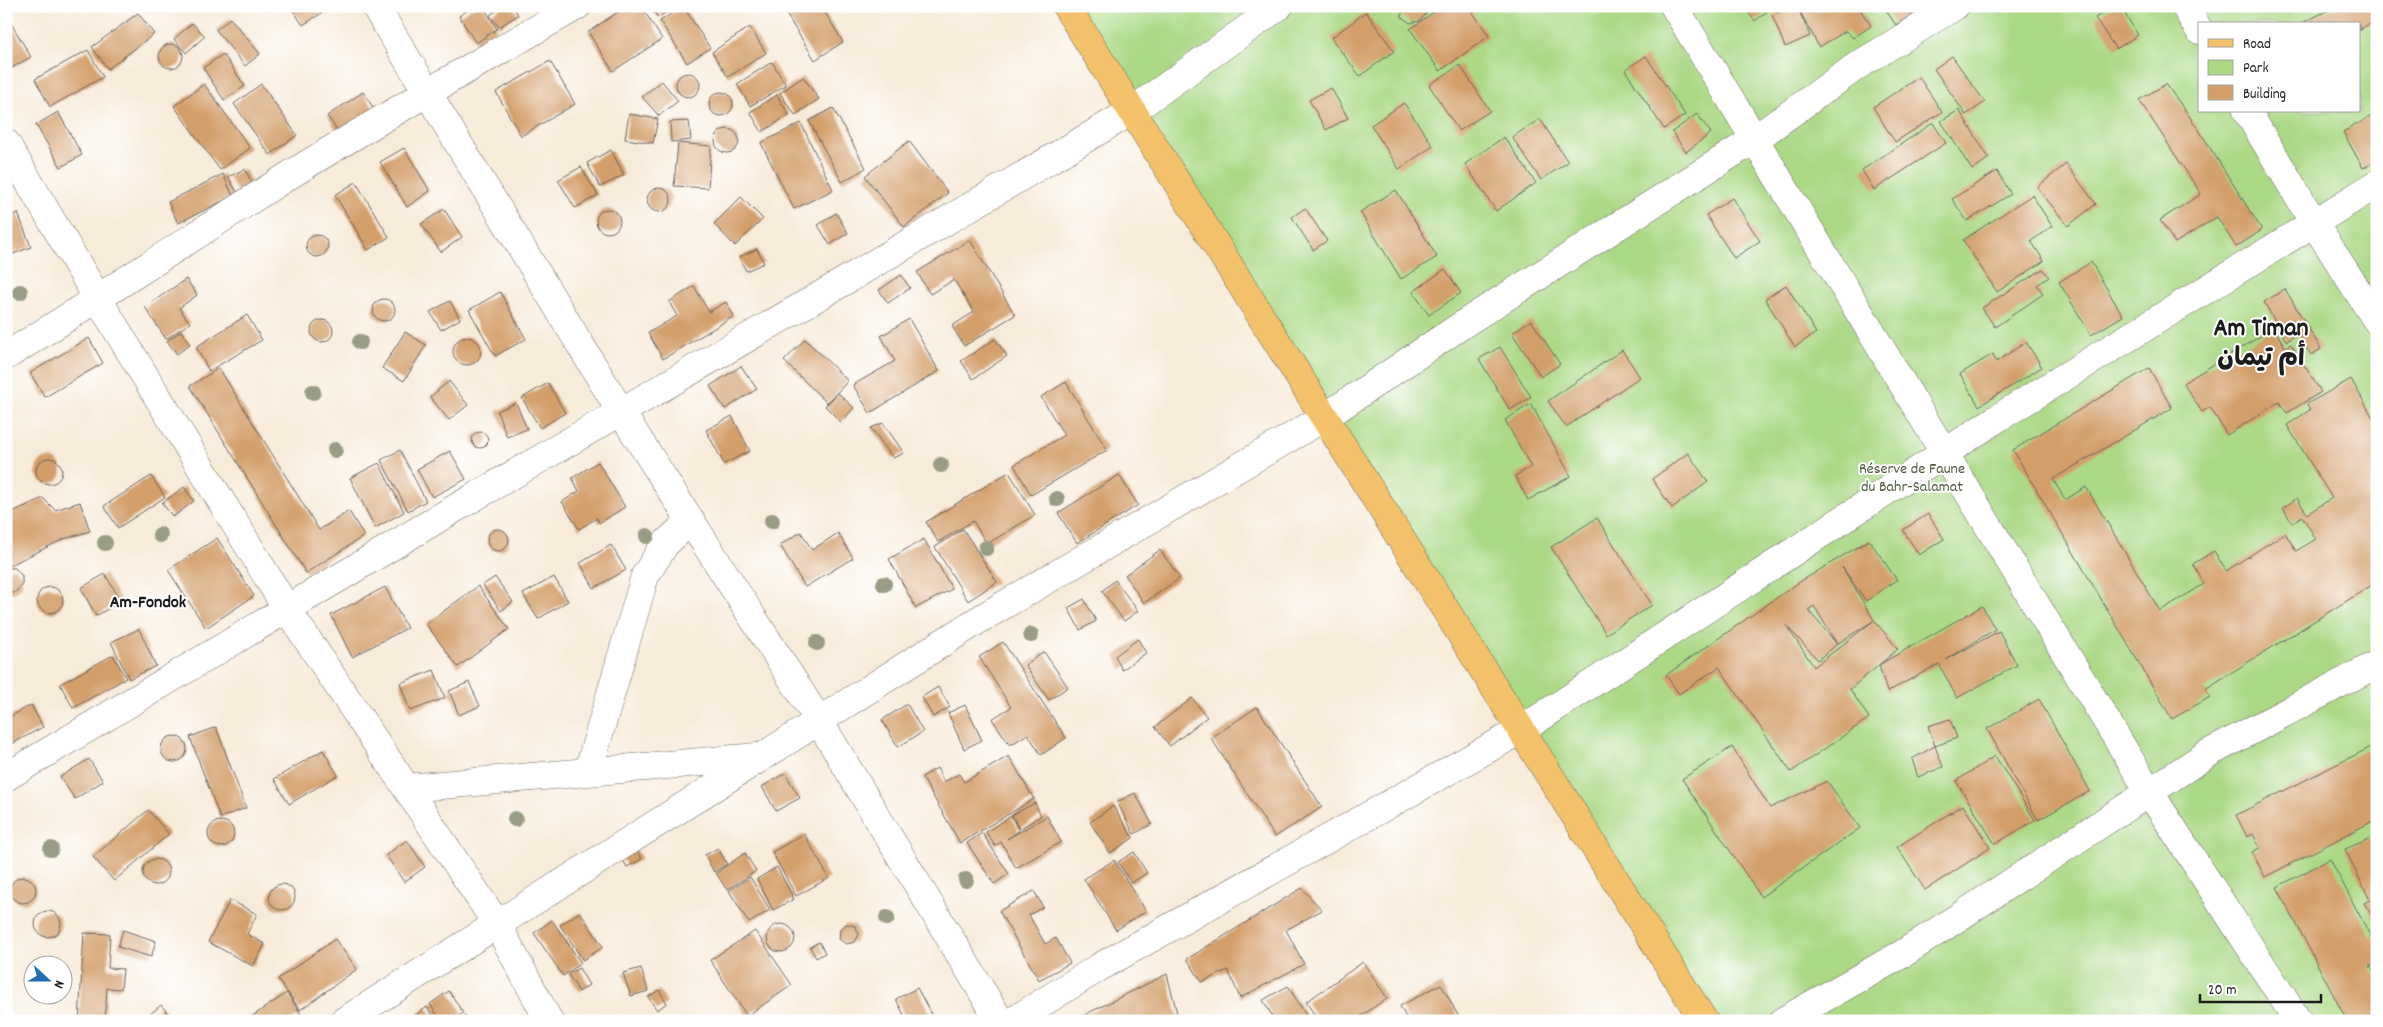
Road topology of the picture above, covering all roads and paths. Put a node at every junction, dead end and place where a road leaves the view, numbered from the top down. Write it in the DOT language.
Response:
graph roads {
  1 [pos="375,6"];
  2 [pos="577,6"];
  3 [pos="1066,6"];
  4 [pos="1279,6"];
  5 [pos="1674,6"];
  6 [pos="1955,6"];
  7 [pos="2185,6"];
  8 [pos="2198,28"];
  9 [pos="427,93"];
  10 [pos="1132,111"];
  11 [pos="2248,112"];
  12 [pos="1755,139"];
  13 [pos="6,143"];
  14 [pos="2377,184"];
  15 [pos="2314,223"];
  16 [pos="98,299"];
  17 [pos="2377,321"];
  18 [pos="6,356"];
  19 [pos="621,412"];
  20 [pos="1325,418"];
  21 [pos="1944,453"];
  22 [pos="690,521"];
  23 [pos="287,609"];
  24 [pos="2377,664"];
  25 [pos="819,721"];
  26 [pos="1521,730"];
  27 [pos="763,756"];
  28 [pos="588,772"];
  29 [pos="6,776"];
  30 [pos="407,788"];
  31 [pos="2150,793"];
  32 [pos="497,924"];
  33 [pos="344,1021"];
  34 [pos="549,1021"];
  35 [pos="1000,1021"];
  36 [pos="1012,1021"];
  37 [pos="1704,1021"];
  38 [pos="1783,1021"];
  39 [pos="2298,1021"];
  1 -- 9 [label="street"];
  2 -- 9 [label="street"];
  3 -- 10 [label="main road"];
  4 -- 10 [label="street"];
  5 -- 12 [label="street"];
  6 -- 12 [label="street"];
  7 -- 8 [label="street"];
  9 -- 16 [label="street"];
  9 -- 19 [label="street"];
  10 -- 19 [label="street"];
  10 -- 20 [label="main road"];
  11 -- 15 [label="street"];
  12 -- 20 [label="street"];
  12 -- 21 [label="street"];
  13 -- 16 [label="street"];
  14 -- 15 [label="street"];
  15 -- 17 [label="street"];
  15 -- 21 [label="street"];
  16 -- 18 [label="street"];
  16 -- 23 [label="street"];
  19 -- 22 [label="street"];
  19 -- 23 [label="street"];
  20 -- 25 [label="street"];
  20 -- 26 [label="main road"];
  21 -- 26 [label="street"];
  21 -- 31 [label="street"];
  22 -- 25 [label="street"];
  22 -- 28 [label="street"];
  23 -- 29 [label="street"];
  23 -- 30 [label="street"];
  24 -- 31 [label="street"];
  25 -- 27 [label="street"];
  25 -- 35 [label="street"];
  26 -- 36 [label="street"];
  26 -- 37 [label="main road"];
  27 -- 28 [label="street"];
  27 -- 32 [label="street"];
  28 -- 30 [label="street"];
  30 -- 32 [label="street"];
  31 -- 38 [label="street"];
  31 -- 39 [label="street"];
  32 -- 33 [label="street"];
  32 -- 34 [label="street"];
}
